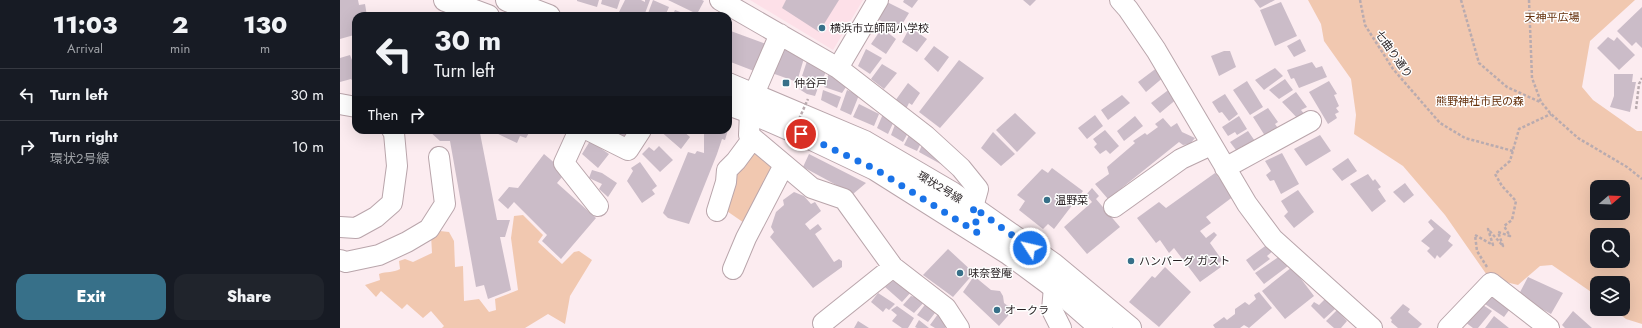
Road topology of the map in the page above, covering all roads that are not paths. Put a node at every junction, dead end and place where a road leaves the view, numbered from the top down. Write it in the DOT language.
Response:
graph roads {
  1 [pos="445,0"];
  2 [pos="507,0"];
  3 [pos="720,0"];
  4 [pos="878,0"];
  5 [pos="1128,3"];
  6 [pos="477,12"];
  7 [pos="538,12"];
  8 [pos="780,34"];
  9 [pos="838,68"];
  10 [pos="732,87"];
  11 [pos="752,103"];
  12 [pos="340,104"];
  13 [pos="732,104"];
  14 [pos="352,106"];
  15 [pos="1311,121"];
  16 [pos="394,134"];
  17 [pos="578,134"];
  18 [pos="596,134"];
  19 [pos="638,134"];
  20 [pos="753,138"];
  21 [pos="1211,144"];
  22 [pos="439,157"];
  23 [pos="784,165"];
  24 [pos="1225,168"];
  25 [pos="598,206"];
  26 [pos="973,207"];
  27 [pos="1114,207"];
  28 [pos="717,211"];
  29 [pos="340,227"];
  30 [pos="978,233"];
  31 [pos="340,260"];
  32 [pos="893,267"];
  33 [pos="733,269"];
  34 [pos="1054,287"];
  35 [pos="823,323"];
  36 [pos="959,328"];
  37 [pos="1061,328"];
  38 [pos="1101,328"];
  39 [pos="1130,328"];
  40 [pos="1372,328"];
  41 [pos="1448,328"];
  42 [pos="1549,328"];
  1 -- 6 [label="main road"];
  2 -- 7 [label="main road"];
  3 -- 8 [label="street"];
  4 -- 9 [label="street"];
  5 -- 21 [label="street"];
  8 -- 9 [label="street"];
  8 -- 11 [label="street"];
  9 -- 26 [label="street"];
  10 -- 11 [label="main road, 環状2号線"];
  11 -- 13 [label="main road, 環状2号線"];
  11 -- 20 [label="street"];
  11 -- 26 [label="main road, 環状2号線"];
  11 -- 30 [label="main road, 環状2号線"];
  12 -- 14 [label="street"];
  15 -- 24 [label="street"];
  16 -- 29 [label="street"];
  17 -- 25 [label="street"];
  18 -- 19 [label="street"];
  20 -- 23 [label="street"];
  20 -- 28 [label="street"];
  21 -- 24 [label="street"];
  21 -- 27 [label="street"];
  22 -- 31 [label="street"];
  23 -- 32 [label="street"];
  23 -- 33 [label="street"];
  24 -- 40 [label="street"];
  26 -- 30 [label="street"];
  26 -- 39 [label="main road, 環状2号線"];
  30 -- 34 [label="main road, 環状2号線"];
  32 -- 35 [label="street"];
  32 -- 36 [label="street"];
  34 -- 37 [label="street"];
  34 -- 38 [label="main road, 環状2号線"];
  41 -- 42 [label="street"];
}
